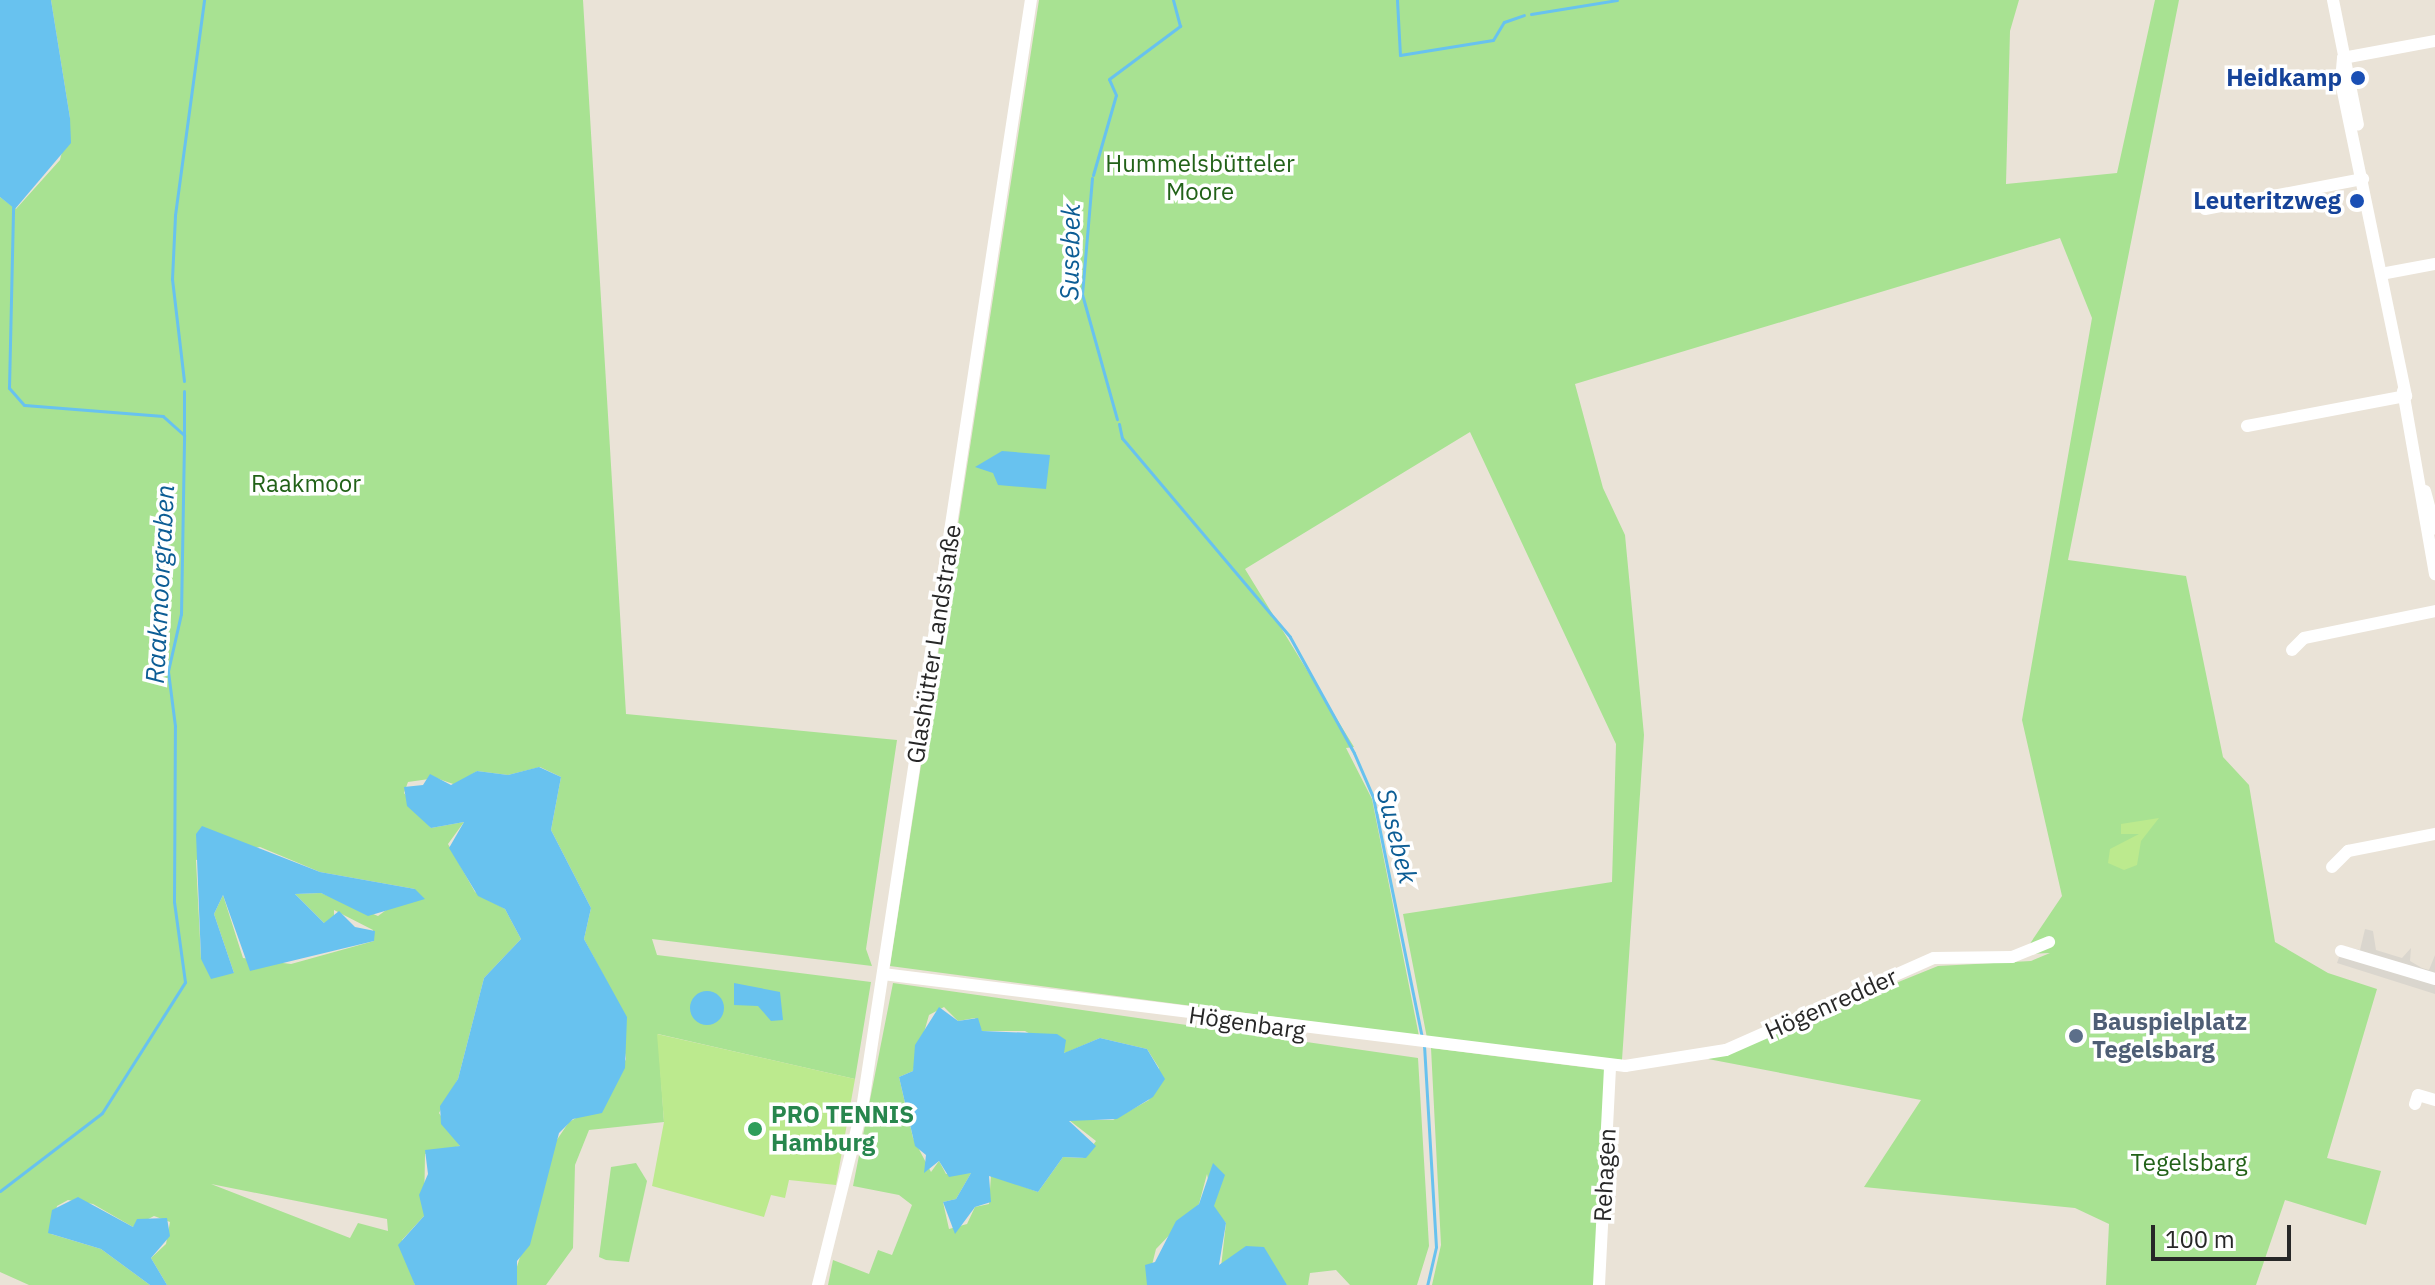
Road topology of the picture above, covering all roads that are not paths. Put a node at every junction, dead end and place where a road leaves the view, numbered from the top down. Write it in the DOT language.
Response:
graph roads {
  1 [pos="1031,0"];
  2 [pos="2333,0"];
  3 [pos="2435,41"];
  4 [pos="2343,58"];
  5 [pos="2363,179"];
  6 [pos="2205,209"];
  7 [pos="2435,264"];
  8 [pos="2381,274"];
  9 [pos="2406,396"];
  10 [pos="2247,426"];
  11 [pos="2430,487"];
  12 [pos="2435,529"];
  13 [pos="2435,574"];
  14 [pos="2435,611"];
  15 [pos="2292,650"];
  16 [pos="2435,834"];
  17 [pos="2332,867"];
  18 [pos="2049,942"];
  19 [pos="2341,951"];
  20 [pos="2356,955"];
  21 [pos="2349,967"];
  22 [pos="883,974"];
  23 [pos="2417,974"];
  24 [pos="2435,979"];
  25 [pos="2411,987"];
  26 [pos="1610,1066"];
  27 [pos="2435,1100"];
  28 [pos="2415,1104"];
  29 [pos="818,1285"];
  30 [pos="1599,1285"];
  1 -- 22 [label="street, Glashütter Landstraße"];
  2 -- 4 [label="street"];
  3 -- 4 [label="street"];
  4 -- 5 [label="street"];
  5 -- 6 [label="street"];
  5 -- 8 [label="street"];
  7 -- 8 [label="street"];
  8 -- 9 [label="street"];
  9 -- 10 [label="street"];
  9 -- 11 [label="street"];
  11 -- 12 [label="street"];
  11 -- 13 [label="street"];
  14 -- 15 [label="street"];
  16 -- 17 [label="street"];
  18 -- 26 [label="street, Högenredder"];
  19 -- 20 [label="street"];
  20 -- 21 [label="street"];
  20 -- 23 [label="street"];
  22 -- 26 [label="street, Högenbarg"];
  22 -- 29 [label="street, Glashütter Landstraße"];
  23 -- 24 [label="street"];
  23 -- 25 [label="street"];
  26 -- 30 [label="street, Rehagen"];
  27 -- 28 [label="street"];
}
